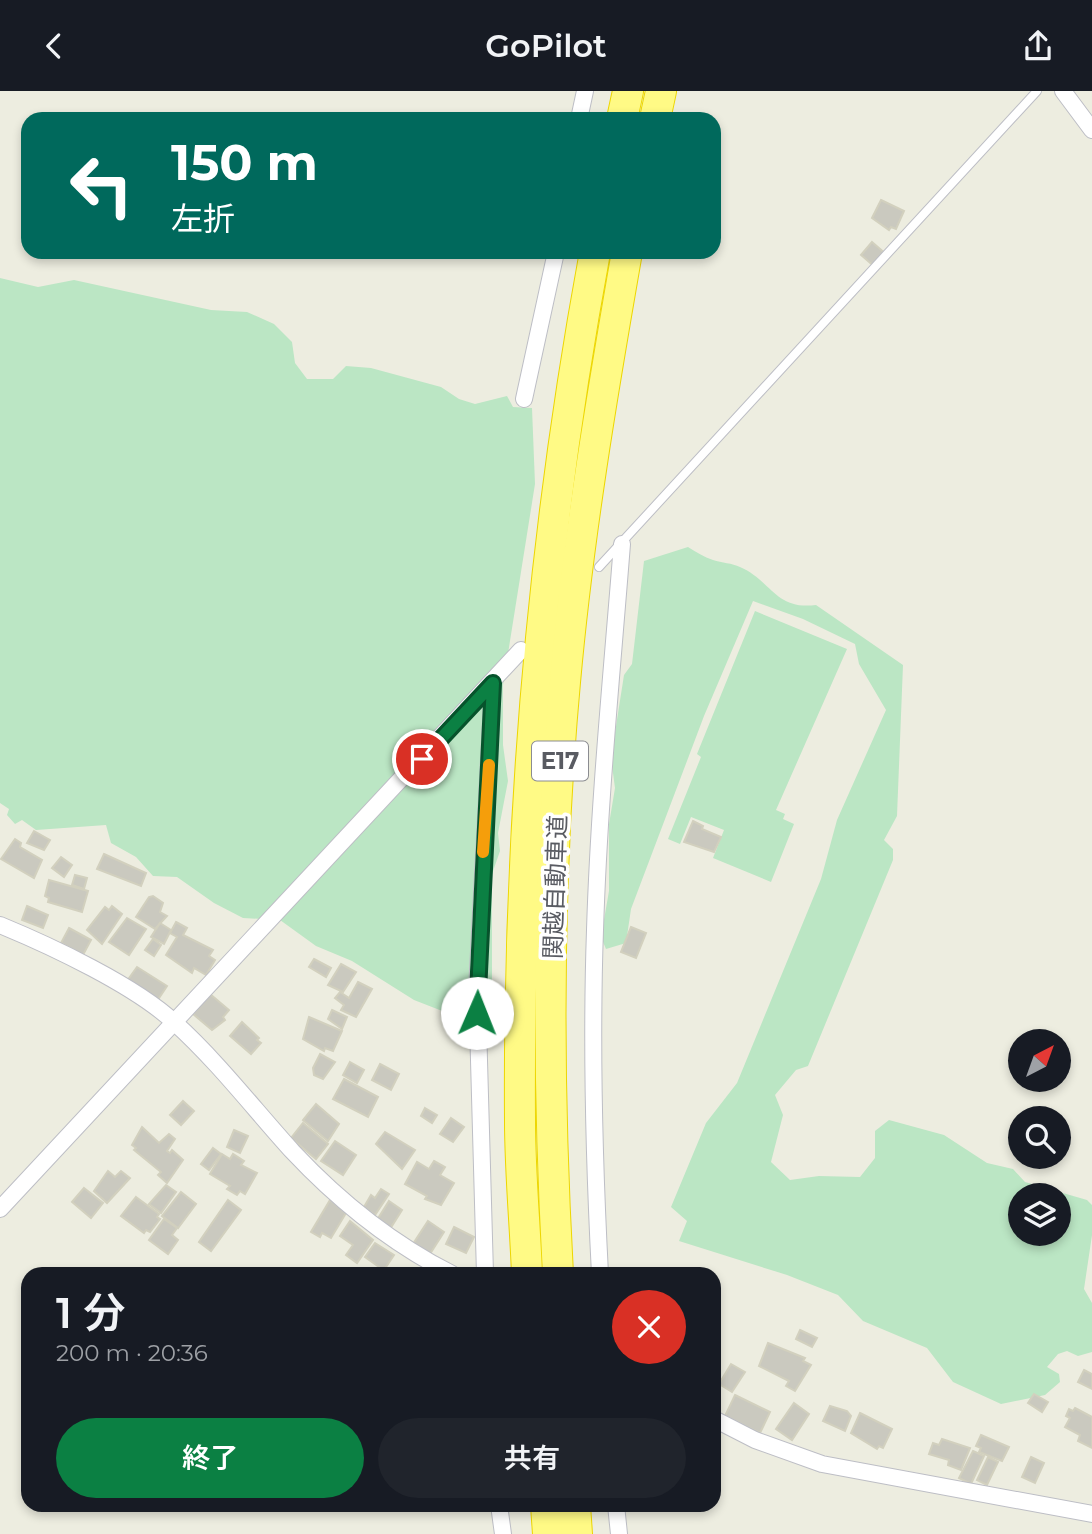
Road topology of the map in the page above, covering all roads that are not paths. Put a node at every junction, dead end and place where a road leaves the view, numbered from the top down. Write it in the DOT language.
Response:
graph roads {
  1 [pos="585,91"];
  2 [pos="628,91"];
  3 [pos="661,91"];
  4 [pos="1037,91"];
  5 [pos="1063,91"];
  6 [pos="580,112"];
  7 [pos="624,112"];
  8 [pos="656,112"];
  9 [pos="1092,130"];
  10 [pos="554,259"];
  11 [pos="594,259"];
  12 [pos="626,259"];
  13 [pos="524,400"];
  14 [pos="622,544"];
  15 [pos="599,567"];
  16 [pos="521,650"];
  17 [pos="493,683"];
  18 [pos="0,925"];
  19 [pos="174,1021"];
  20 [pos="0,1209"];
  21 [pos="439,1267"];
  22 [pos="485,1267"];
  23 [pos="527,1267"];
  24 [pos="558,1267"];
  25 [pos="600,1267"];
  26 [pos="721,1423"];
  27 [pos="500,1512"];
  28 [pos="546,1512"];
  29 [pos="575,1512"];
  30 [pos="617,1512"];
  31 [pos="1092,1514"];
  32 [pos="503,1534"];
  33 [pos="548,1534"];
  34 [pos="577,1534"];
  35 [pos="619,1534"];
  1 -- 6 [label="street"];
  2 -- 7 [label="highway"];
  3 -- 8 [label="highway"];
  4 -- 14 [label="lane"];
  5 -- 9 [label="street"];
  10 -- 13 [label="street"];
  11 -- 23 [label="highway, 関越自動車道 / E17"];
  12 -- 24 [label="highway, 関越自動車道 / E17"];
  14 -- 15 [label="lane"];
  14 -- 25 [label="street"];
  16 -- 17 [label="street"];
  17 -- 19 [label="street"];
  17 -- 22 [label="street"];
  18 -- 19 [label="street"];
  19 -- 20 [label="street"];
  19 -- 21 [label="street"];
  26 -- 31 [label="street"];
  27 -- 32 [label="street"];
  28 -- 33 [label="highway"];
  29 -- 34 [label="highway"];
  30 -- 35 [label="street"];
}
